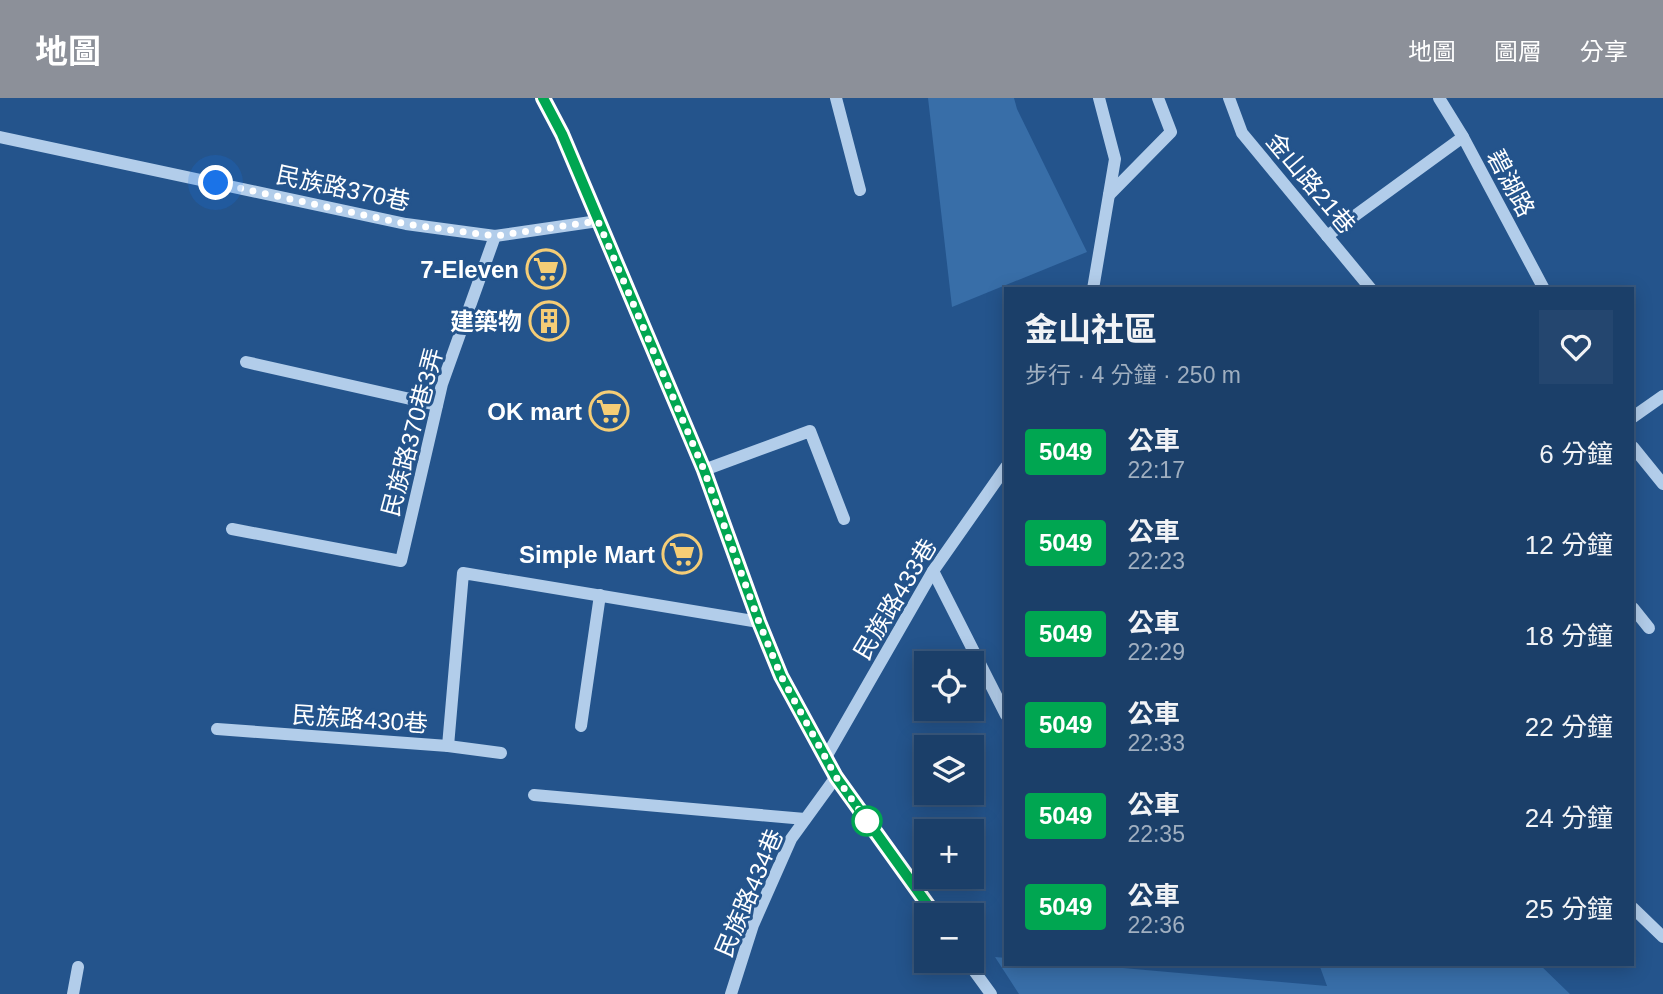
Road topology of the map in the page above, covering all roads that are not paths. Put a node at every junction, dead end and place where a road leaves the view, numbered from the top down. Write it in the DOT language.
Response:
graph roads {
  1 [pos="543,98"];
  2 [pos="836,98"];
  3 [pos="1099,98"];
  4 [pos="1158,98"];
  5 [pos="1229,98"];
  6 [pos="1439,98"];
  7 [pos="0,136"];
  8 [pos="1463,137"];
  9 [pos="860,190"];
  10 [pos="1109,195"];
  11 [pos="598,221"];
  12 [pos="495,236"];
  13 [pos="1327,236"];
  14 [pos="1093,287"];
  15 [pos="1369,287"];
  16 [pos="1543,287"];
  17 [pos="246,362"];
  18 [pos="1663,396"];
  19 [pos="437,405"];
  20 [pos="1634,416"];
  21 [pos="1634,448"];
  22 [pos="704,470"];
  23 [pos="1004,470"];
  24 [pos="1663,484"];
  25 [pos="844,519"];
  26 [pos="232,529"];
  27 [pos="933,571"];
  28 [pos="600,595"];
  29 [pos="1634,609"];
  30 [pos="759,622"];
  31 [pos="1649,628"];
  32 [pos="1004,711"];
  33 [pos="581,726"];
  34 [pos="216,729"];
  35 [pos="448,746"];
  36 [pos="501,753"];
  37 [pos="826,757"];
  38 [pos="836,777"];
  39 [pos="534,795"];
  40 [pos="805,819"];
  41 [pos="926,903"];
  42 [pos="1634,909"];
  43 [pos="1663,937"];
  44 [pos="78,967"];
  45 [pos="975,973"];
  46 [pos="73,994"];
  47 [pos="732,994"];
  48 [pos="990,994"];
  1 -- 11 [label="street"];
  2 -- 9 [label="street"];
  3 -- 10 [label="street"];
  4 -- 10 [label="street"];
  5 -- 13 [label="street, 金山路21巷"];
  6 -- 8 [label="street, 碧湖路"];
  7 -- 12 [label="street, 民族路370巷"];
  8 -- 13 [label="street"];
  8 -- 16 [label="street, 碧湖路"];
  10 -- 14 [label="street"];
  11 -- 12 [label="street, 民族路370巷"];
  11 -- 22 [label="street"];
  12 -- 19 [label="street, 民族路370巷3弄"];
  13 -- 15 [label="street, 金山路21巷"];
  17 -- 19 [label="street"];
  18 -- 20 [label="street"];
  19 -- 26 [label="street, 民族路370巷3弄"];
  21 -- 24 [label="street"];
  22 -- 25 [label="street"];
  22 -- 30 [label="street"];
  23 -- 27 [label="street, 民族路433巷"];
  27 -- 32 [label="street"];
  27 -- 37 [label="street, 民族路433巷"];
  28 -- 30 [label="street"];
  28 -- 33 [label="street"];
  28 -- 35 [label="street"];
  29 -- 31 [label="street"];
  30 -- 37 [label="street"];
  34 -- 35 [label="street, 民族路430巷"];
  35 -- 36 [label="street, 民族路430巷"];
  37 -- 38 [label="street"];
  38 -- 40 [label="street, 民族路434巷"];
  38 -- 41 [label="street"];
  39 -- 40 [label="street"];
  40 -- 47 [label="street, 民族路434巷"];
  42 -- 43 [label="street"];
  44 -- 46 [label="street"];
  45 -- 48 [label="street"];
}
